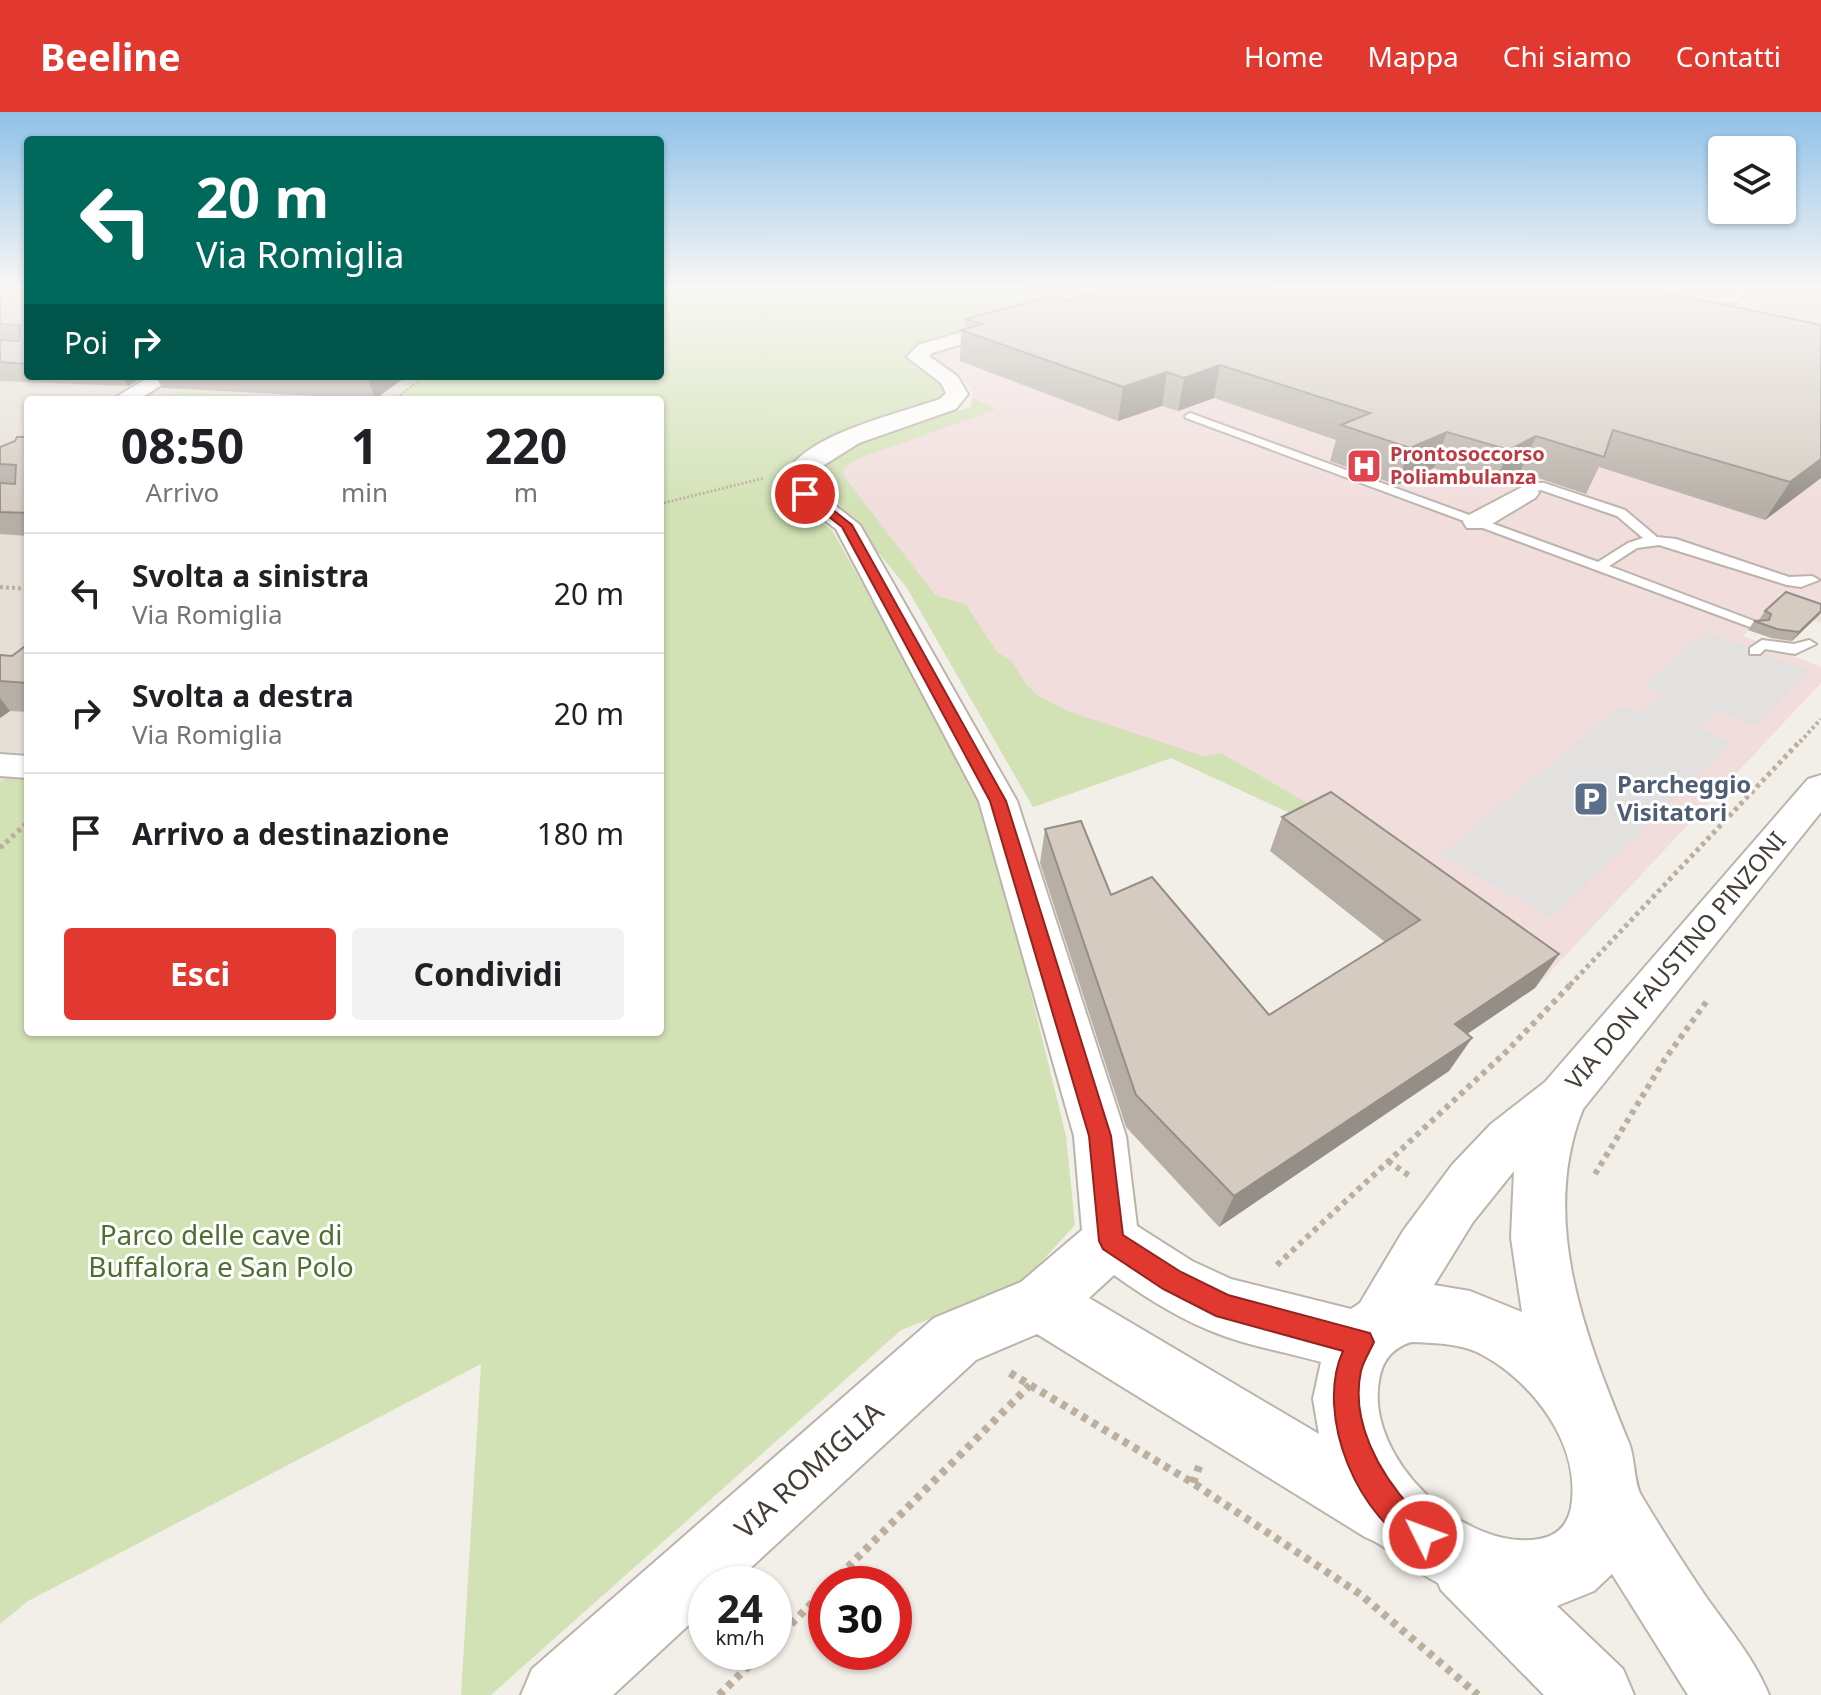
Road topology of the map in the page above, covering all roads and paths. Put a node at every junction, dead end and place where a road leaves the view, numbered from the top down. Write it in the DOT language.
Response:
graph roads {
  1 [pos="925,363"];
  2 [pos="159,380"];
  3 [pos="420,380"];
  4 [pos="129,396"];
  5 [pos="399,396"];
  6 [pos="1190,416"];
  7 [pos="800,470"];
  8 [pos="1526,493"];
  9 [pos="664,503"];
  10 [pos="1476,522"];
  11 [pos="1652,539"];
  12 [pos="1599,567"];
  13 [pos="1812,580"];
  14 [pos="0,587"];
  15 [pos="24,589"];
  16 [pos="1755,624"];
  17 [pos="1808,644"];
  18 [pos="1755,651"];
  19 [pos="1821,719"];
  20 [pos="0,765"];
  21 [pos="24,767"];
  22 [pos="1821,787"];
  23 [pos="24,826"];
  24 [pos="0,848"];
  25 [pos="1716,989"];
  26 [pos="1563,1097"];
  27 [pos="1588,1186"];
  28 [pos="1111,1241"];
  29 [pos="1274,1267"];
  30 [pos="1041,1303"];
  31 [pos="1371,1333"];
  32 [pos="955,1339"];
  33 [pos="1030,1385"];
  34 [pos="1586,1418"];
  35 [pos="1607,1502"];
  36 [pos="1403,1521"];
  37 [pos="1461,1562"];
  38 [pos="849,1566"];
  39 [pos="808,1607"];
  40 [pos="792,1623"];
  41 [pos="745,1670"];
  42 [pos="558,1695"];
  43 [pos="719,1695"];
  44 [pos="1478,1695"];
  45 [pos="1597,1695"];
  46 [pos="1732,1695"];
  1 -- 7 [label="street"];
  2 -- 4 [label="street"];
  3 -- 5 [label="path"];
  6 -- 10 [label="lane"];
  7 -- 9 [label="path"];
  7 -- 28 [label="street"];
  8 -- 10 [label="street"];
  8 -- 11 [label="lane"];
  10 -- 12 [label="lane"];
  11 -- 12 [label="lane"];
  11 -- 13 [label="lane"];
  12 -- 16 [label="lane"];
  14 -- 15 [label="path"];
  17 -- 18 [label="lane"];
  19 -- 29 [label="path"];
  20 -- 21 [label="street"];
  22 -- 26 [label="street, VIA DON FAUSTINO PINZONI"];
  23 -- 24 [label="path"];
  25 -- 27 [label="path"];
  26 -- 31 [label="street, VIA DON FAUSTINO PINZONI"];
  26 -- 34 [label="street, VIA DON FAUSTINO PINZONI"];
  28 -- 30 [label="street, VIA ROMIGLIA"];
  28 -- 31 [label="street"];
  30 -- 32 [label="street, VIA ROMIGLIA"];
  30 -- 36 [label="street"];
  31 -- 34 [label="street"];
  31 -- 36 [label="street"];
  32 -- 33 [label="path"];
  32 -- 42 [label="street, VIA ROMIGLIA"];
  33 -- 38 [label="path"];
  33 -- 44 [label="path"];
  34 -- 35 [label="street"];
  35 -- 37 [label="street"];
  35 -- 46 [label="street"];
  36 -- 37 [label="street"];
  37 -- 45 [label="street"];
  39 -- 40 [label="path"];
  41 -- 43 [label="path"];
}
